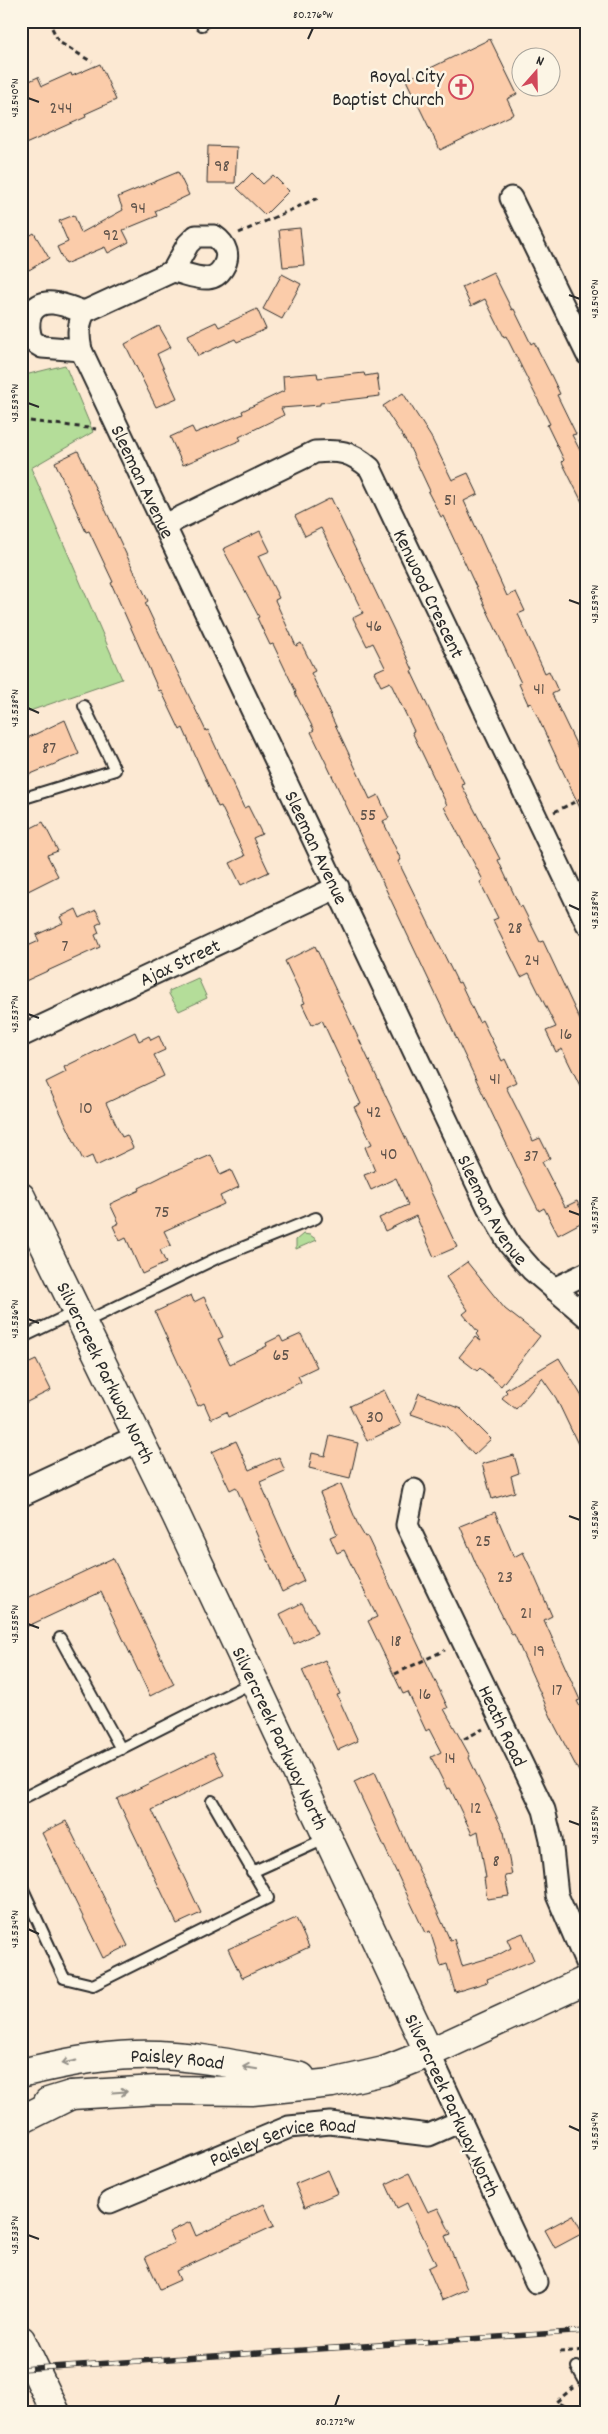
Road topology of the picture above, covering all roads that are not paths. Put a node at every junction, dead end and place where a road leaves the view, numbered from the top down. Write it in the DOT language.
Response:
graph roads {
  1 [pos="511,198"];
  2 [pos="173,271"];
  3 [pos="84,312"];
  4 [pos="81,350"];
  5 [pos="587,354"];
  6 [pos="165,525"];
  7 [pos="84,706"];
  8 [pos="21,799"];
  9 [pos="338,887"];
  10 [pos="587,924"];
  11 [pos="21,1036"];
  12 [pos="21,1197"];
  13 [pos="316,1218"];
  14 [pos="587,1273"];
  15 [pos="554,1289"];
  16 [pos="81,1316"];
  17 [pos="587,1317"];
  18 [pos="21,1338"];
  19 [pos="139,1438"];
  20 [pos="414,1490"];
  21 [pos="21,1493"];
  22 [pos="60,1638"];
  23 [pos="254,1682"];
  24 [pos="120,1749"];
  25 [pos="21,1799"];
  26 [pos="212,1801"];
  27 [pos="328,1838"];
  28 [pos="252,1872"];
  29 [pos="21,1885"];
  30 [pos="587,1965"];
  31 [pos="587,1980"];
  32 [pos="429,2054"];
  33 [pos="21,2072"];
  34 [pos="332,2083"];
  35 [pos="71,2095"];
  36 [pos="21,2110"];
  37 [pos="21,2120"];
  38 [pos="461,2121"];
  39 [pos="110,2202"];
  40 [pos="536,2282"];
  41 [pos="21,2340"];
  42 [pos="577,2367"];
  43 [pos="585,2382"];
  44 [pos="56,2413"];
  1 -- 5 [label="street"];
  2 -- 3 [label="street"];
  3 -- 4 [label="street, Sleeman Avenue"];
  3 -- 4 [label="street"];
  4 -- 6 [label="street, Sleeman Avenue"];
  6 -- 9 [label="street, Sleeman Avenue"];
  6 -- 10 [label="street, Kenwood Crescent"];
  7 -- 8 [label="lane"];
  9 -- 11 [label="street, Ajax Street"];
  9 -- 15 [label="street, Sleeman Avenue"];
  12 -- 16 [label="main road, Silvercreek Parkway North"];
  13 -- 16 [label="lane"];
  14 -- 15 [label="street"];
  15 -- 17 [label="street, Sleeman Avenue"];
  16 -- 18 [label="lane"];
  16 -- 19 [label="main road, Silvercreek Parkway North"];
  19 -- 21 [label="street"];
  19 -- 23 [label="main road, Silvercreek Parkway North"];
  20 -- 30 [label="street, Heath Road"];
  22 -- 24 [label="lane"];
  23 -- 24 [label="lane"];
  23 -- 27 [label="main road, Silvercreek Parkway North"];
  24 -- 25 [label="lane"];
  26 -- 28 [label="lane"];
  27 -- 28 [label="lane"];
  27 -- 32 [label="main road, Silvercreek Parkway North"];
  28 -- 29 [label="lane"];
  31 -- 32 [label="main road, Paisley Road"];
  32 -- 34 [label="main road, Paisley Road"];
  32 -- 38 [label="street, Silvercreek Parkway North"];
  34 -- 33 [label="main road, Paisley Road, one-way"];
  35 -- 34 [label="main road, Paisley Road, one-way"];
  35 -- 36 [label="main road, Paisley Road"];
  35 -- 37 [label="main road"];
  38 -- 39 [label="street, Paisley Service Road"];
  38 -- 40 [label="street, Silvercreek Parkway North"];
  41 -- 44 [label="main road"];
  42 -- 43 [label="lane"];
}
